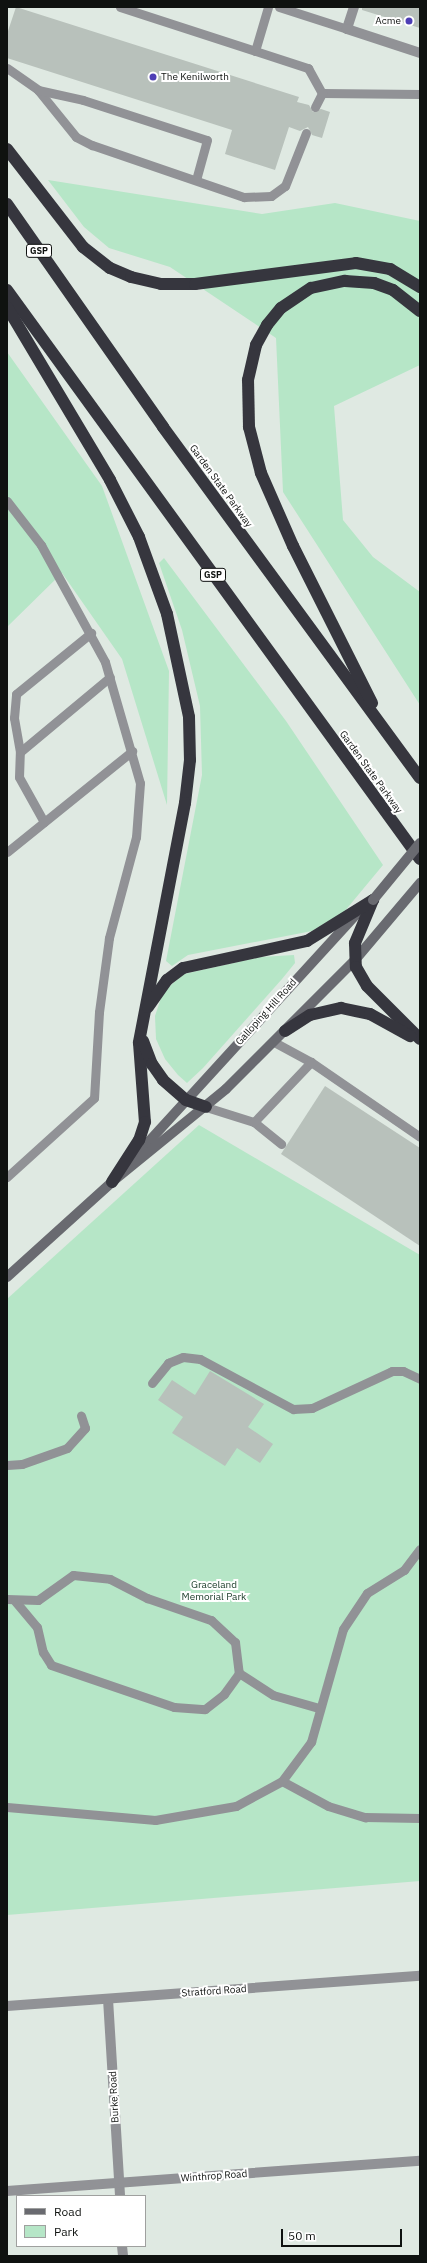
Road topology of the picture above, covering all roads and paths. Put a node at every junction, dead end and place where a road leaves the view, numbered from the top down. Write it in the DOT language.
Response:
graph roads {
  1 [pos="120,7"];
  2 [pos="268,7"];
  3 [pos="279,7"];
  4 [pos="354,7"];
  5 [pos="347,28"];
  6 [pos="255,51"];
  7 [pos="420,53"];
  8 [pos="7,68"];
  9 [pos="38,90"];
  10 [pos="322,93"];
  11 [pos="420,94"];
  12 [pos="314,107"];
  13 [pos="306,133"];
  14 [pos="7,149"];
  15 [pos="196,180"];
  16 [pos="7,204"];
  17 [pos="420,287"];
  18 [pos="7,290"];
  19 [pos="7,307"];
  20 [pos="420,311"];
  21 [pos="7,501"];
  22 [pos="91,633"];
  23 [pos="110,677"];
  24 [pos="397,747"];
  25 [pos="132,751"];
  26 [pos="20,752"];
  27 [pos="420,778"];
  28 [pos="44,822"];
  29 [pos="420,843"];
  30 [pos="7,852"];
  31 [pos="420,859"];
  32 [pos="420,883"];
  33 [pos="373,900"];
  34 [pos="355,960"];
  35 [pos="144,1013"];
  36 [pos="141,1030"];
  37 [pos="285,1031"];
  38 [pos="420,1039"];
  39 [pos="274,1042"];
  40 [pos="420,1043"];
  41 [pos="311,1062"];
  42 [pos="186,1100"];
  43 [pos="206,1107"];
  44 [pos="254,1122"];
  45 [pos="420,1137"];
  46 [pos="281,1144"];
  47 [pos="7,1176"];
  48 [pos="112,1182"];
  49 [pos="7,1277"];
  50 [pos="420,1379"];
  51 [pos="152,1383"];
  52 [pos="81,1416"];
  53 [pos="7,1465"];
  54 [pos="420,1548"];
  55 [pos="11,1600"];
  56 [pos="239,1673"];
  57 [pos="319,1708"];
  58 [pos="282,1781"];
  59 [pos="7,1807"];
  60 [pos="420,1818"];
  61 [pos="420,1976"];
  62 [pos="108,1999"];
  63 [pos="7,2006"];
  64 [pos="420,2161"];
  65 [pos="119,2184"];
  66 [pos="7,2191"];
  67 [pos="120,2195"];
  1 -- 6 [label="lane"];
  2 -- 6 [label="lane"];
  3 -- 5 [label="lane"];
  4 -- 5 [label="street"];
  5 -- 7 [label="street"];
  6 -- 10 [label="lane"];
  8 -- 9 [label="lane"];
  9 -- 15 [label="lane"];
  9 -- 15 [label="lane"];
  10 -- 11 [label="lane"];
  10 -- 12 [label="lane"];
  13 -- 15 [label="lane"];
  14 -- 17 [label="highway"];
  16 -- 24 [label="highway, Garden State Parkway / GSP"];
  18 -- 31 [label="highway, Garden State Parkway / GSP"];
  19 -- 35 [label="highway"];
  20 -- 24 [label="highway"];
  21 -- 22 [label="lane"];
  22 -- 23 [label="lane"];
  22 -- 26 [label="lane"];
  23 -- 25 [label="lane"];
  23 -- 26 [label="lane"];
  24 -- 27 [label="highway, Garden State Parkway / GSP"];
  25 -- 28 [label="lane"];
  25 -- 47 [label="lane"];
  26 -- 28 [label="lane"];
  28 -- 30 [label="lane"];
  29 -- 33 [label="main road, Galloping Hill Road, bridge"];
  32 -- 34 [label="main road, Galloping Hill Road"];
  33 -- 34 [label="highway"];
  33 -- 35 [label="highway"];
  33 -- 42 [label="main road, Galloping Hill Road"];
  34 -- 37 [label="main road, Galloping Hill Road"];
  34 -- 38 [label="highway"];
  35 -- 36 [label="highway"];
  36 -- 42 [label="highway"];
  36 -- 48 [label="highway"];
  37 -- 39 [label="main road, Galloping Hill Road"];
  37 -- 40 [label="highway"];
  39 -- 41 [label="lane"];
  39 -- 43 [label="main road, Galloping Hill Road"];
  41 -- 44 [label="lane"];
  41 -- 45 [label="lane"];
  42 -- 43 [label="highway"];
  42 -- 48 [label="main road, Galloping Hill Road"];
  43 -- 44 [label="lane"];
  43 -- 48 [label="main road, Galloping Hill Road"];
  44 -- 46 [label="lane"];
  48 -- 49 [label="main road, Galloping Hill Road"];
  50 -- 51 [label="lane"];
  52 -- 53 [label="lane"];
  54 -- 57 [label="lane"];
  55 -- 56 [label="lane"];
  55 -- 56 [label="lane"];
  56 -- 57 [label="lane"];
  57 -- 58 [label="lane"];
  58 -- 59 [label="lane"];
  58 -- 60 [label="lane"];
  61 -- 62 [label="street, Stratford Road"];
  62 -- 63 [label="street, Stratford Road"];
  62 -- 65 [label="street, Burke Road"];
  64 -- 65 [label="street, Winthrop Road"];
  65 -- 66 [label="street, Winthrop Road"];
  65 -- 67 [label="street, Burke Road"];
}
